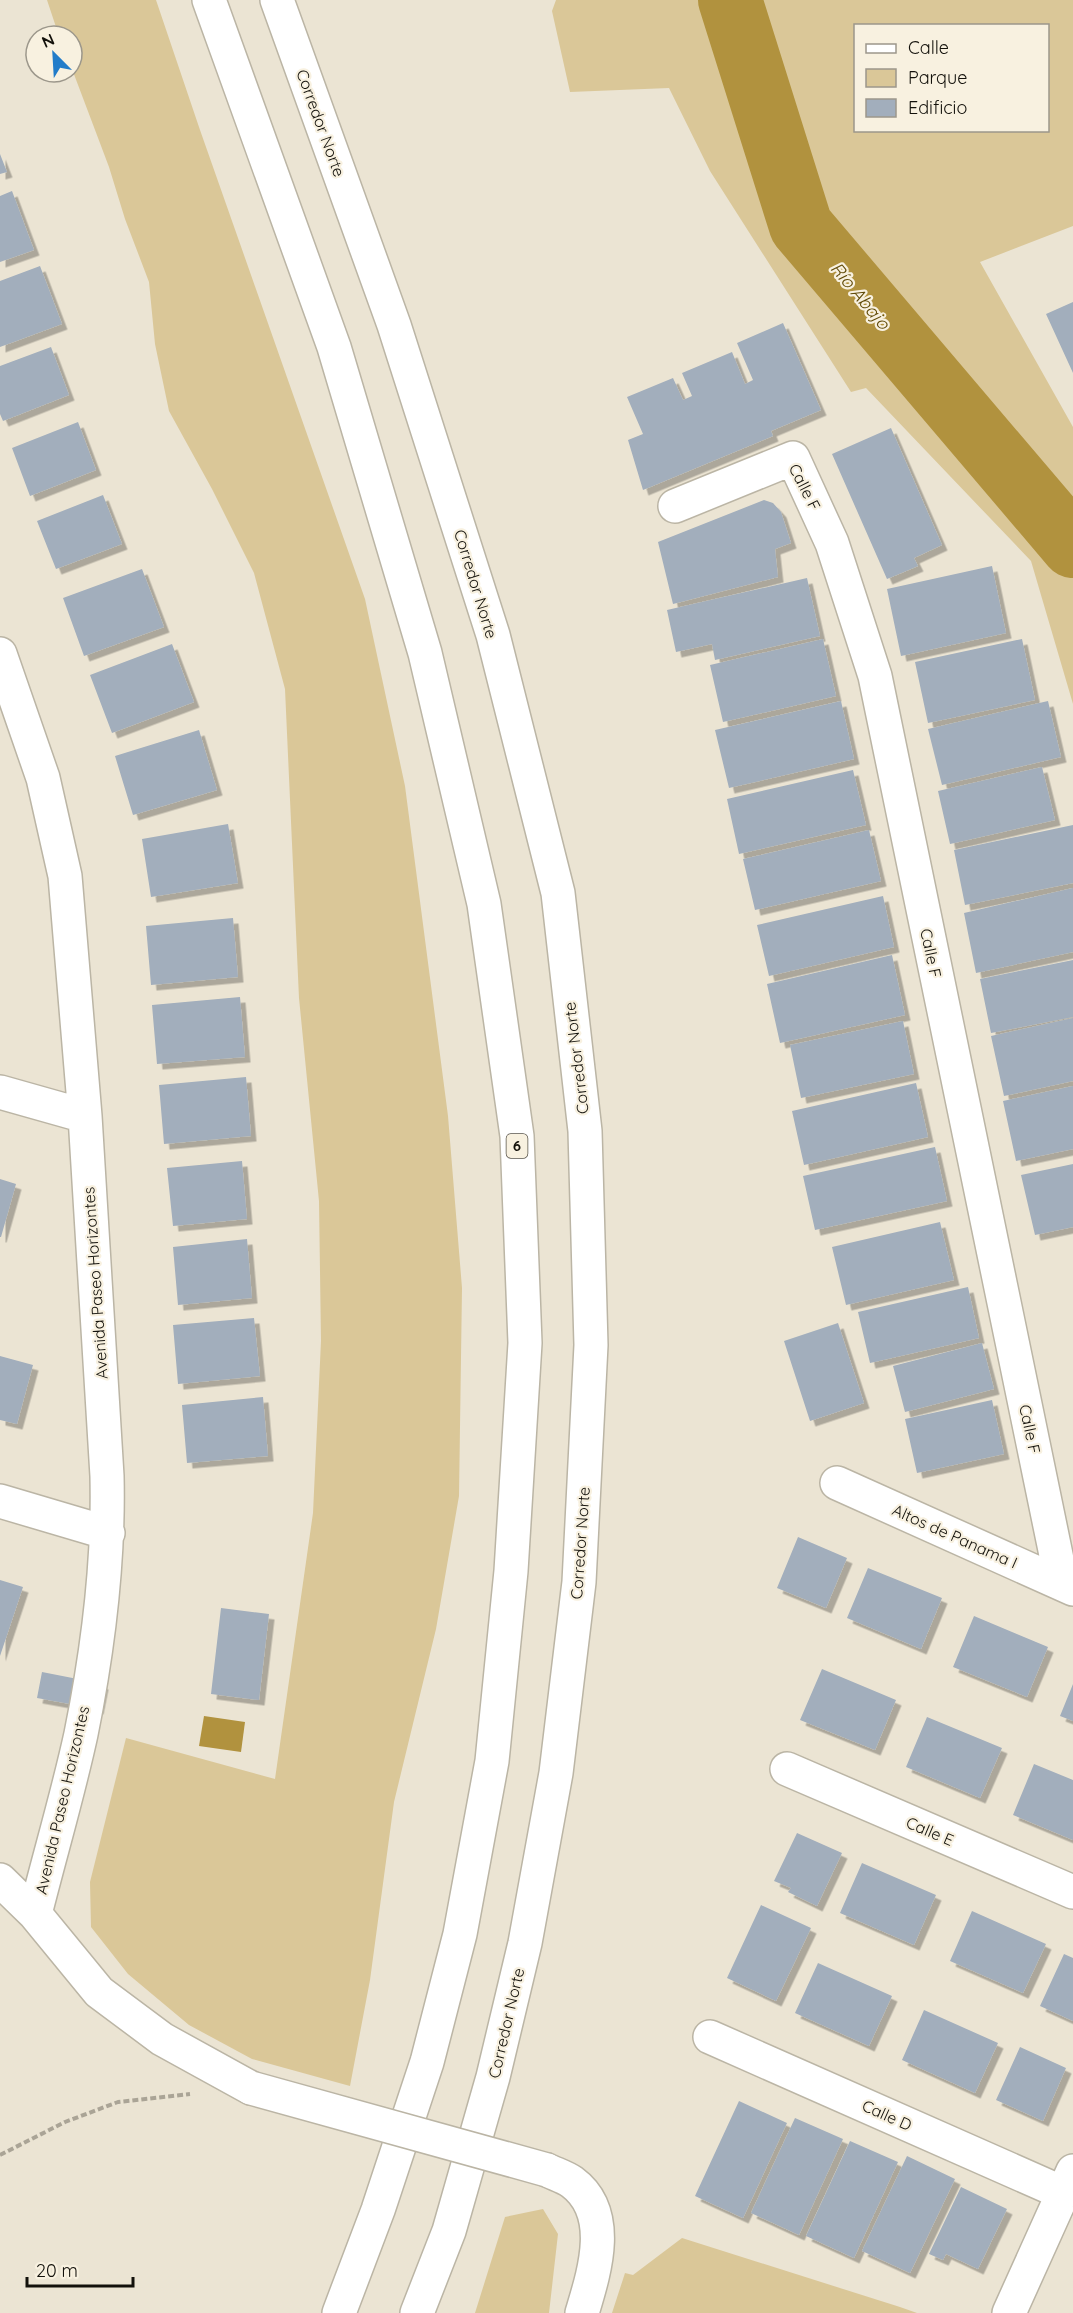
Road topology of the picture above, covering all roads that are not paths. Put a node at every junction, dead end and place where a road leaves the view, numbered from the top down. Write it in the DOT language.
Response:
graph roads {
  1 [pos="209,0"];
  2 [pos="277,0"];
  3 [pos="675,506"];
  4 [pos="0,654"];
  5 [pos="0,1092"];
  6 [pos="85,1116"];
  7 [pos="837,1483"];
  8 [pos="0,1501"];
  9 [pos="108,1533"];
  10 [pos="1067,1587"];
  11 [pos="788,1769"];
  12 [pos="0,1880"];
  13 [pos="1073,1892"];
  14 [pos="34,1914"];
  15 [pos="710,2037"];
  16 [pos="1068,2182"];
  17 [pos="339,2313"];
  18 [pos="417,2313"];
  19 [pos="582,2313"];
  20 [pos="1009,2313"];
  1 -- 17 [label="main road, 6"];
  2 -- 18 [label="main road, Corredor Norte"];
  3 -- 10 [label="main road, Calle F"];
  4 -- 6 [label="main road, Avenida Paseo Horizontes"];
  5 -- 6 [label="main road"];
  6 -- 9 [label="main road, Avenida Paseo Horizontes"];
  7 -- 10 [label="main road, Altos de Panama I"];
  8 -- 9 [label="main road"];
  9 -- 14 [label="main road, Avenida Paseo Horizontes"];
  11 -- 13 [label="main road, Calle E"];
  12 -- 14 [label="main road"];
  14 -- 19 [label="main road, bridge"];
  15 -- 16 [label="main road, Calle D"];
  16 -- 20 [label="main road"];
}
